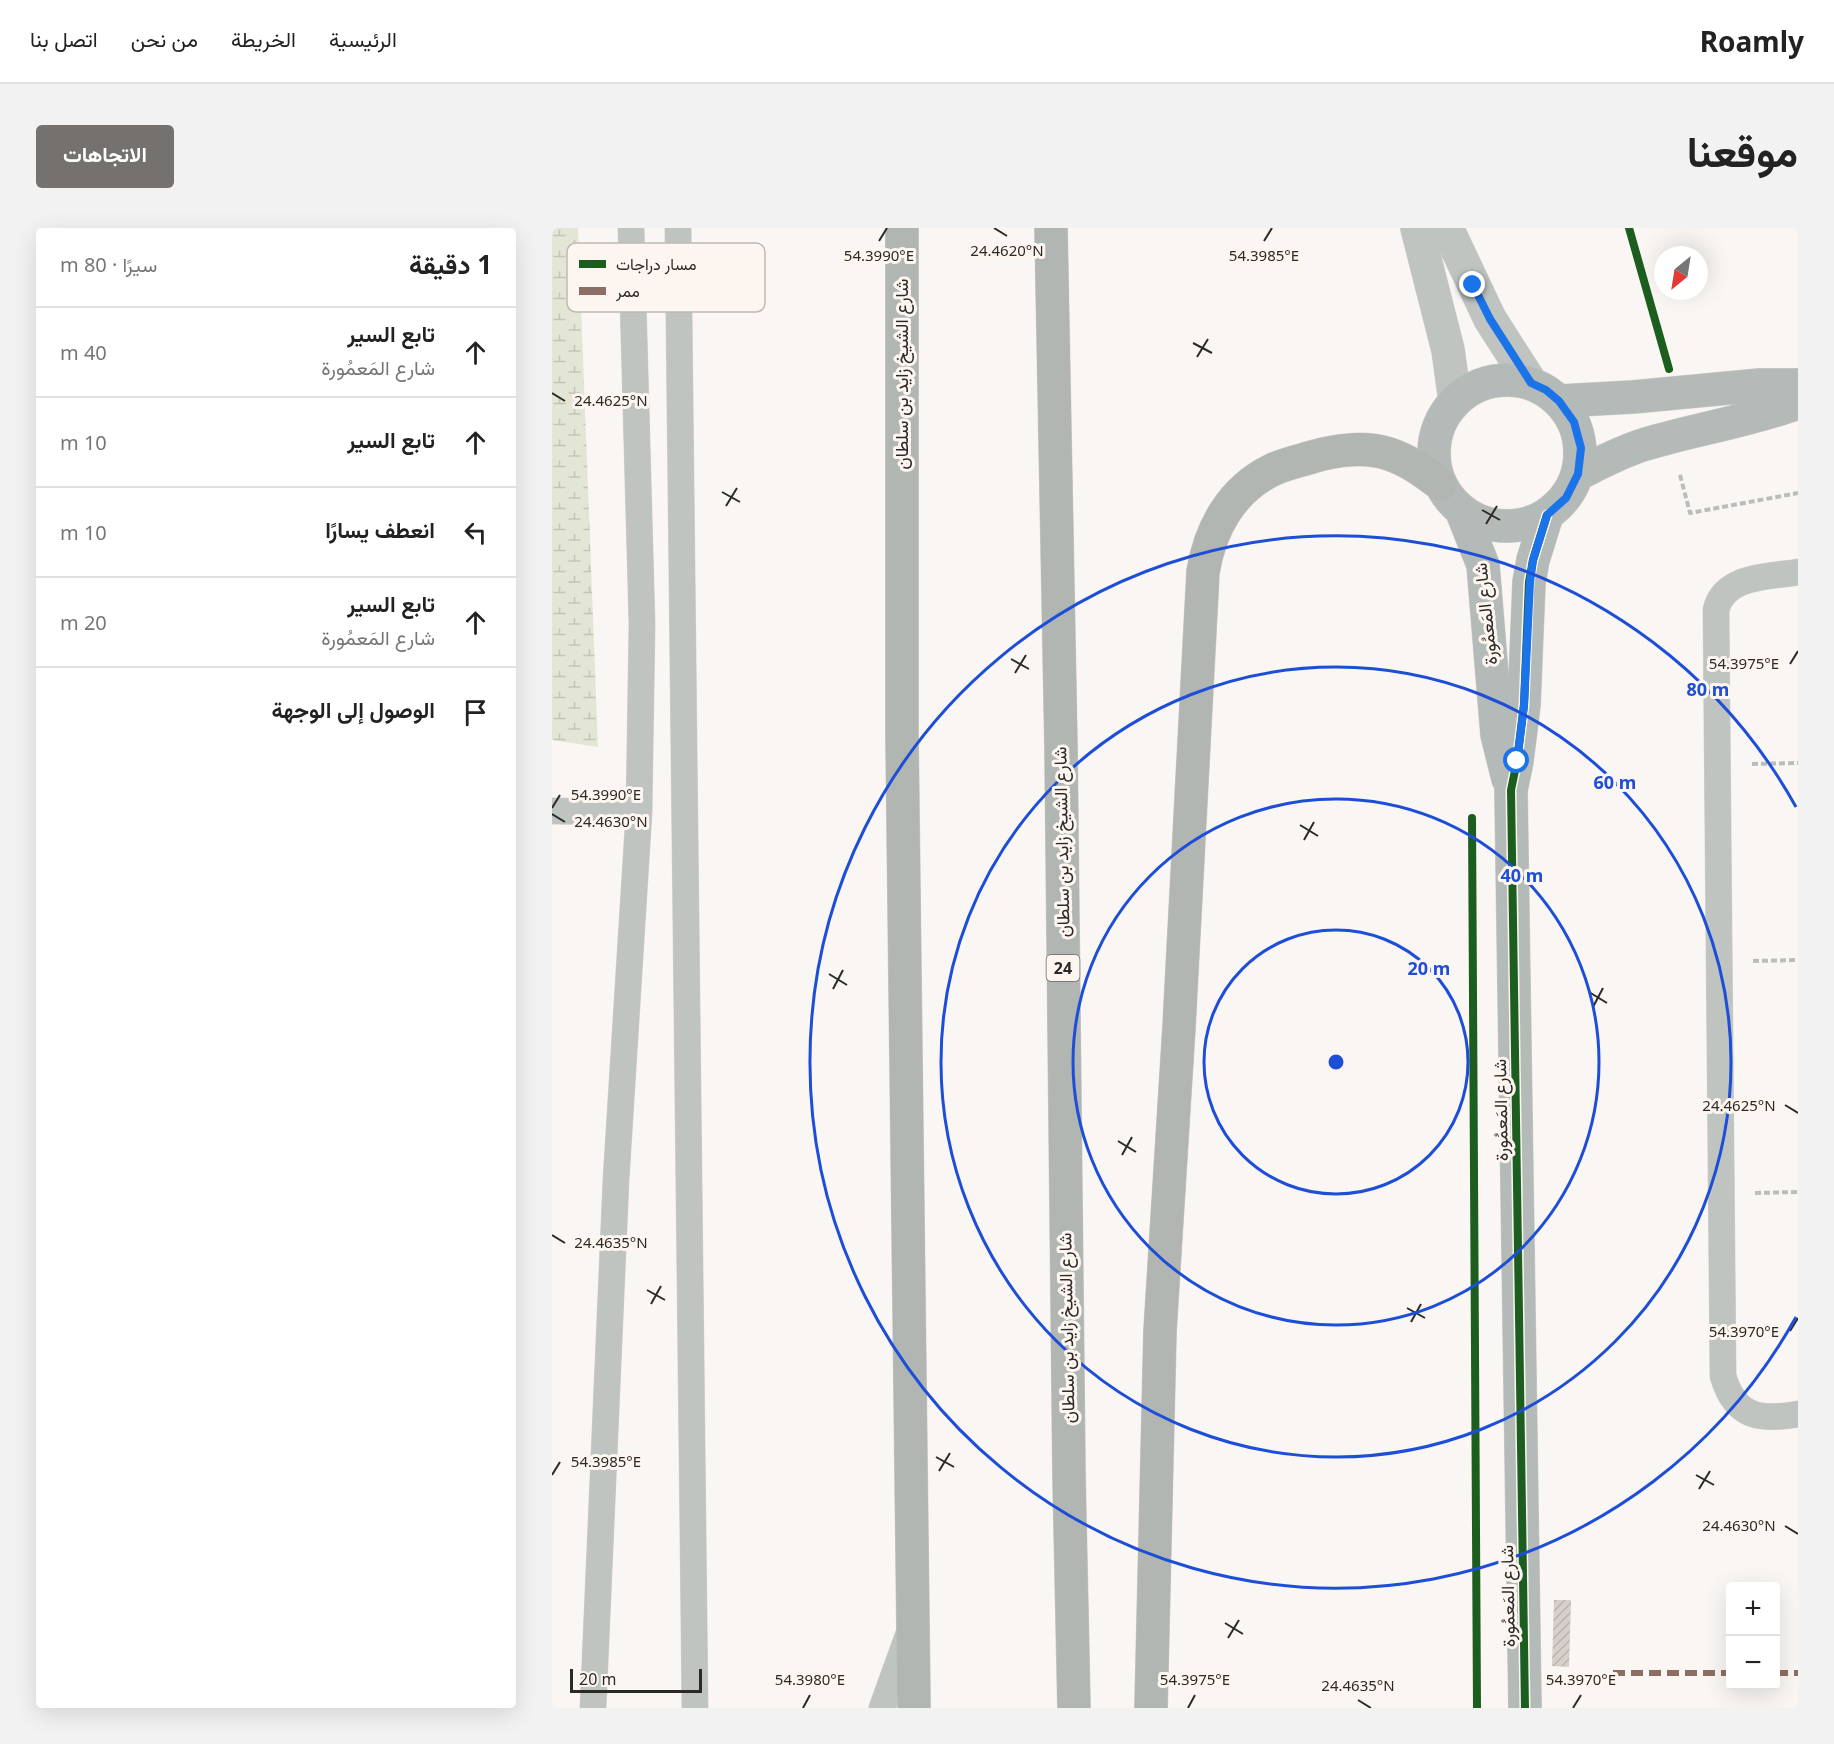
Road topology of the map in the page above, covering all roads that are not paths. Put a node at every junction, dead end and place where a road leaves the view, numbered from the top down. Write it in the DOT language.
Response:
graph roads {
  1 [pos="631,228"];
  2 [pos="678,228"];
  3 [pos="902,228"];
  4 [pos="1051,228"];
  5 [pos="1417,228"];
  6 [pos="1447,228"];
  7 [pos="631,243"];
  8 [pos="678,243"];
  9 [pos="633,312"];
  10 [pos="679,312"];
  11 [pos="1531,383"];
  12 [pos="1798,386"];
  13 [pos="1455,401"];
  14 [pos="1559,401"];
  15 [pos="1798,403"];
  16 [pos="1578,474"];
  17 [pos="1440,484"];
  18 [pos="1462,512"];
  19 [pos="1547,515"];
  20 [pos="1798,572"];
  21 [pos="1511,790"];
  22 [pos="552,811"];
  23 [pos="639,812"];
  24 [pos="1798,1414"];
  25 [pos="913,1624"];
  26 [pos="593,1708"];
  27 [pos="695,1708"];
  28 [pos="882,1708"];
  29 [pos="914,1708"];
  30 [pos="1074,1708"];
  31 [pos="1151,1708"];
  32 [pos="1525,1708"];
  1 -- 7 [label="lane"];
  2 -- 8 [label="lane"];
  3 -- 25 [label="highway, شارع الشيخ زايد بن سلطان"];
  4 -- 30 [label="highway, شارع الشيخ زايد بن سلطان / 24"];
  5 -- 13 [label="street"];
  6 -- 11 [label="street"];
  9 -- 23 [label="lane"];
  10 -- 27 [label="lane"];
  11 -- 13 [label="street"];
  11 -- 14 [label="street"];
  12 -- 14 [label="street"];
  13 -- 17 [label="street"];
  14 -- 16 [label="street"];
  15 -- 16 [label="street"];
  16 -- 19 [label="street"];
  17 -- 18 [label="street"];
  17 -- 31 [label="highway"];
  18 -- 19 [label="street"];
  18 -- 21 [label="street, شارع المَعمُورة"];
  19 -- 21 [label="street, شارع المَعمُورة"];
  20 -- 24 [label="lane"];
  21 -- 32 [label="street, شارع المَعمُورة"];
  22 -- 23 [label="lane"];
  23 -- 26 [label="lane"];
  25 -- 28 [label="lane"];
  25 -- 29 [label="highway, شارع الشيخ زايد بن سلطان"];
}
